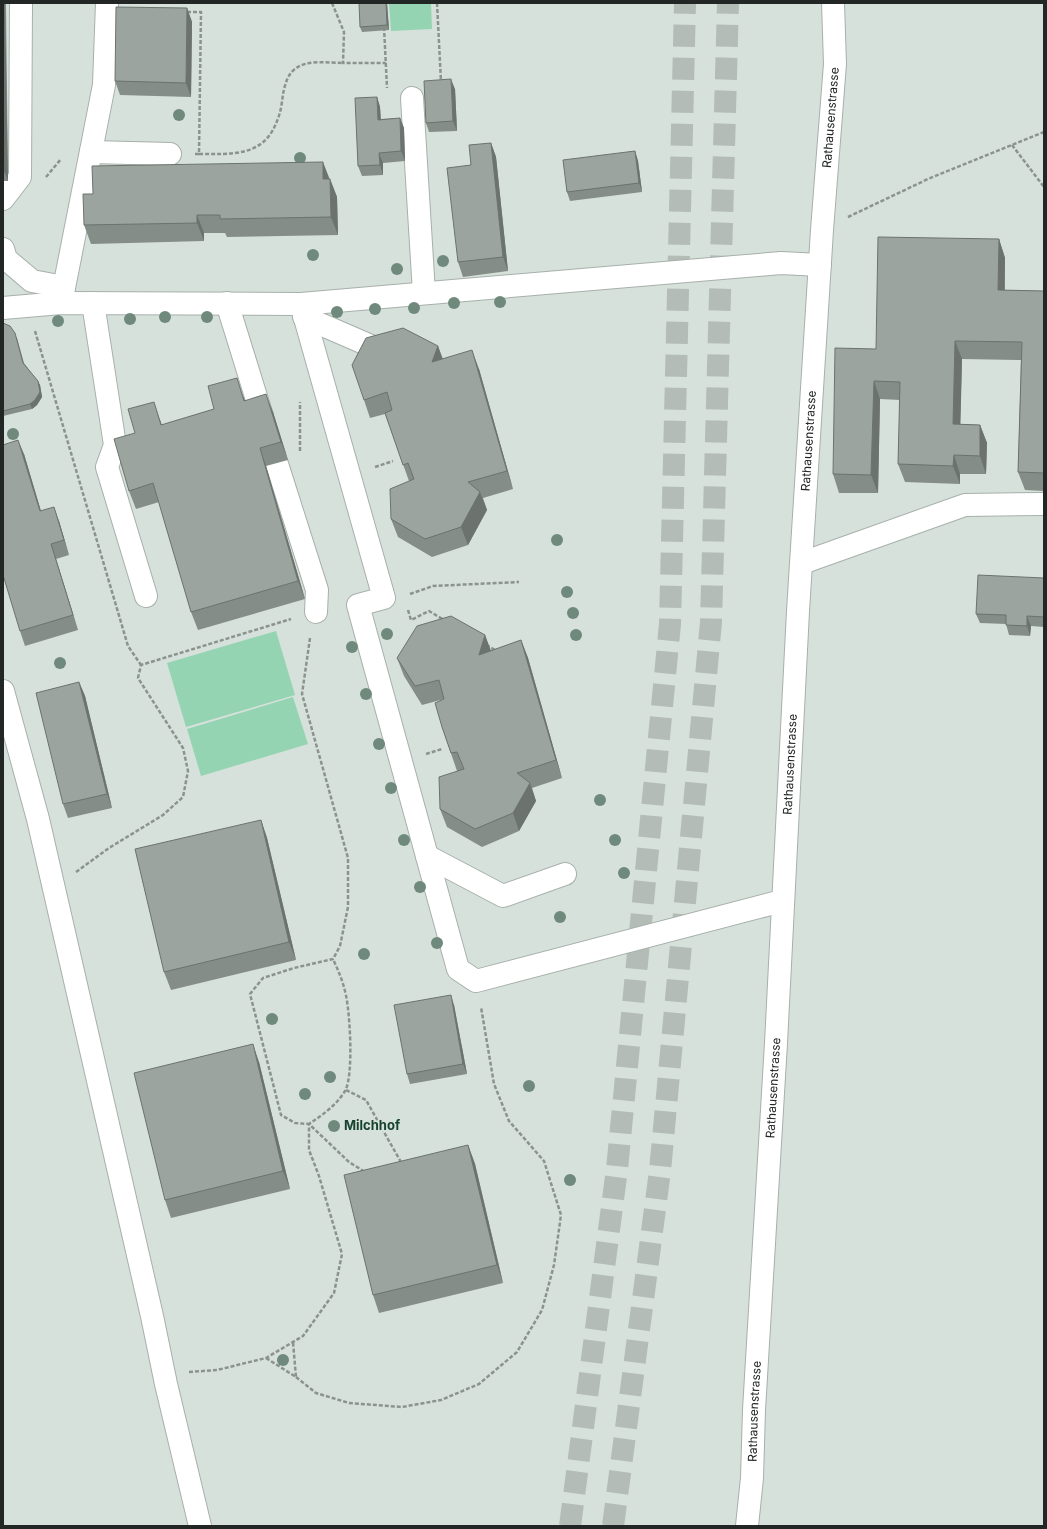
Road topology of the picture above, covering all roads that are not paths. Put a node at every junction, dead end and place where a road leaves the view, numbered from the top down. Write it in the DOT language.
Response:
graph roads {
  1 [pos="21,3"];
  2 [pos="107,3"];
  3 [pos="834,3"];
  4 [pos="412,98"];
  5 [pos="91,152"];
  6 [pos="170,154"];
  7 [pos="3,199"];
  8 [pos="3,249"];
  9 [pos="820,265"];
  10 [pos="424,293"];
  11 [pos="62,295"];
  12 [pos="93,303"];
  13 [pos="227,303"];
  14 [pos="3,308"];
  15 [pos="302,311"];
  16 [pos="371,346"];
  17 [pos="262,416"];
  18 [pos="277,464"];
  19 [pos="1044,504"];
  20 [pos="802,563"];
  21 [pos="146,596"];
  22 [pos="316,612"];
  23 [pos="3,691"];
  24 [pos="427,856"];
  25 [pos="565,874"];
  26 [pos="782,901"];
  27 [pos="200,1526"];
  28 [pos="747,1526"];
  1 -- 7 [label="street"];
  2 -- 5 [label="street"];
  3 -- 9 [label="street, Rathausenstrasse"];
  4 -- 10 [label="street"];
  5 -- 6 [label="street"];
  5 -- 11 [label="street"];
  8 -- 11 [label="street"];
  9 -- 10 [label="street"];
  9 -- 20 [label="street, Rathausenstrasse"];
  10 -- 15 [label="street"];
  11 -- 12 [label="street"];
  11 -- 14 [label="street"];
  12 -- 13 [label="street"];
  12 -- 21 [label="street"];
  13 -- 15 [label="street"];
  13 -- 17 [label="street"];
  15 -- 16 [label="street"];
  15 -- 24 [label="street"];
  18 -- 22 [label="street"];
  19 -- 20 [label="street"];
  20 -- 26 [label="street, Rathausenstrasse"];
  23 -- 27 [label="street"];
  24 -- 25 [label="street"];
  24 -- 26 [label="street"];
  26 -- 28 [label="street, Rathausenstrasse"];
}
